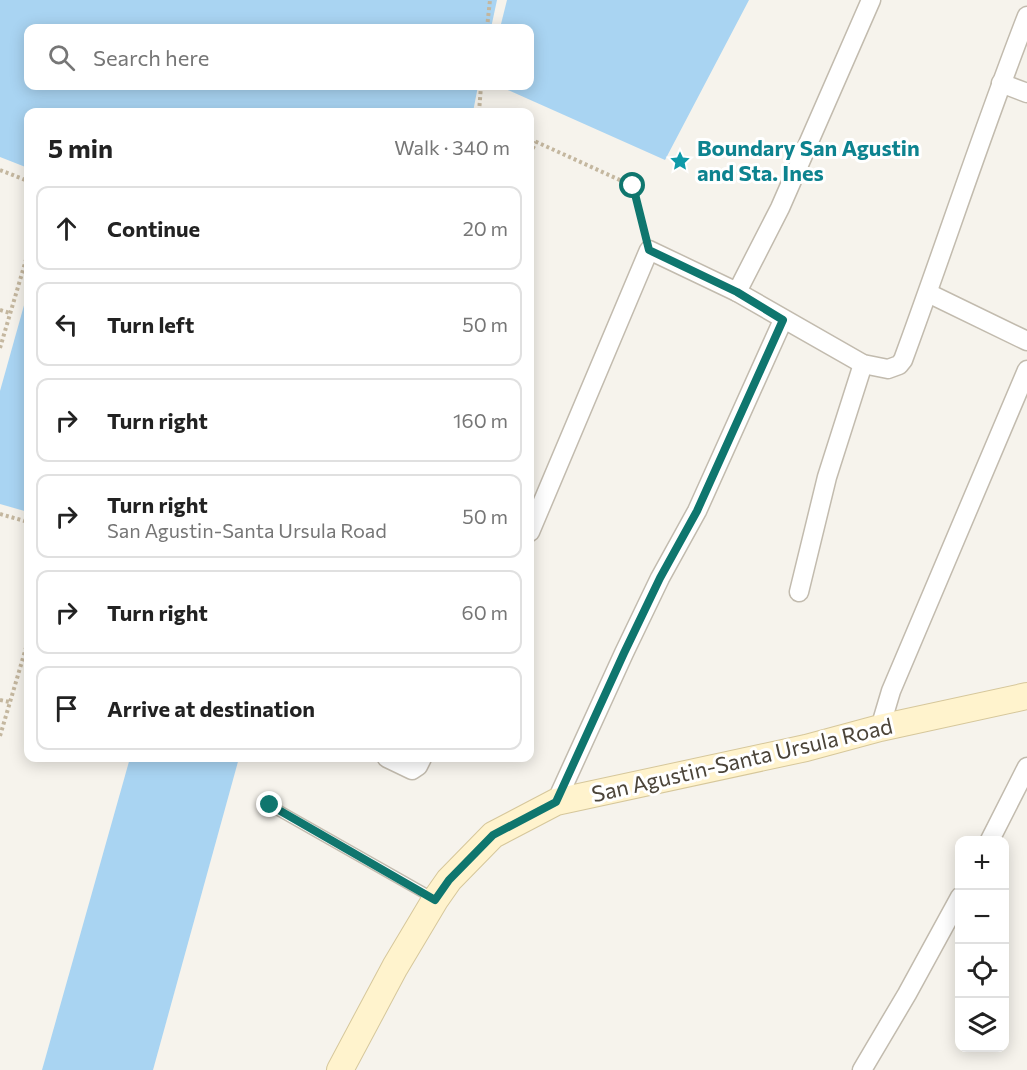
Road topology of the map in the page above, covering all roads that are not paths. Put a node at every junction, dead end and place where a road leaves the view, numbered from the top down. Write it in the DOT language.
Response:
graph roads {
  1 [pos="871,0"];
  2 [pos="1027,16"];
  3 [pos="1001,83"];
  4 [pos="1027,93"];
  5 [pos="737,292"];
  6 [pos="928,293"];
  7 [pos="783,320"];
  8 [pos="1027,341"];
  9 [pos="863,364"];
  10 [pos="1027,370"];
  11 [pos="534,523"];
  12 [pos="799,592"];
  13 [pos="1027,696"];
  14 [pos="880,728"];
  15 [pos="395,762"];
  16 [pos="420,762"];
  17 [pos="1027,766"];
  18 [pos="556,802"];
  19 [pos="270,805"];
  20 [pos="992,836"];
  21 [pos="435,900"];
  22 [pos="955,906"];
  23 [pos="340,1070"];
  24 [pos="862,1070"];
  1 -- 5 [label="street"];
  2 -- 3 [label="street"];
  3 -- 4 [label="street"];
  3 -- 6 [label="street"];
  5 -- 7 [label="street"];
  5 -- 11 [label="street"];
  6 -- 8 [label="street"];
  6 -- 9 [label="street"];
  7 -- 9 [label="street"];
  7 -- 18 [label="street"];
  9 -- 12 [label="street"];
  10 -- 14 [label="street"];
  13 -- 14 [label="street, San Agustin-Santa Ursula Road"];
  14 -- 18 [label="street, San Agustin-Santa Ursula Road"];
  15 -- 16 [label="street"];
  17 -- 20 [label="street"];
  18 -- 21 [label="street, San Agustin-Santa Ursula Road"];
  19 -- 21 [label="lane"];
  21 -- 23 [label="street, San Agustin-Santa Ursula Road"];
  22 -- 24 [label="street"];
}
